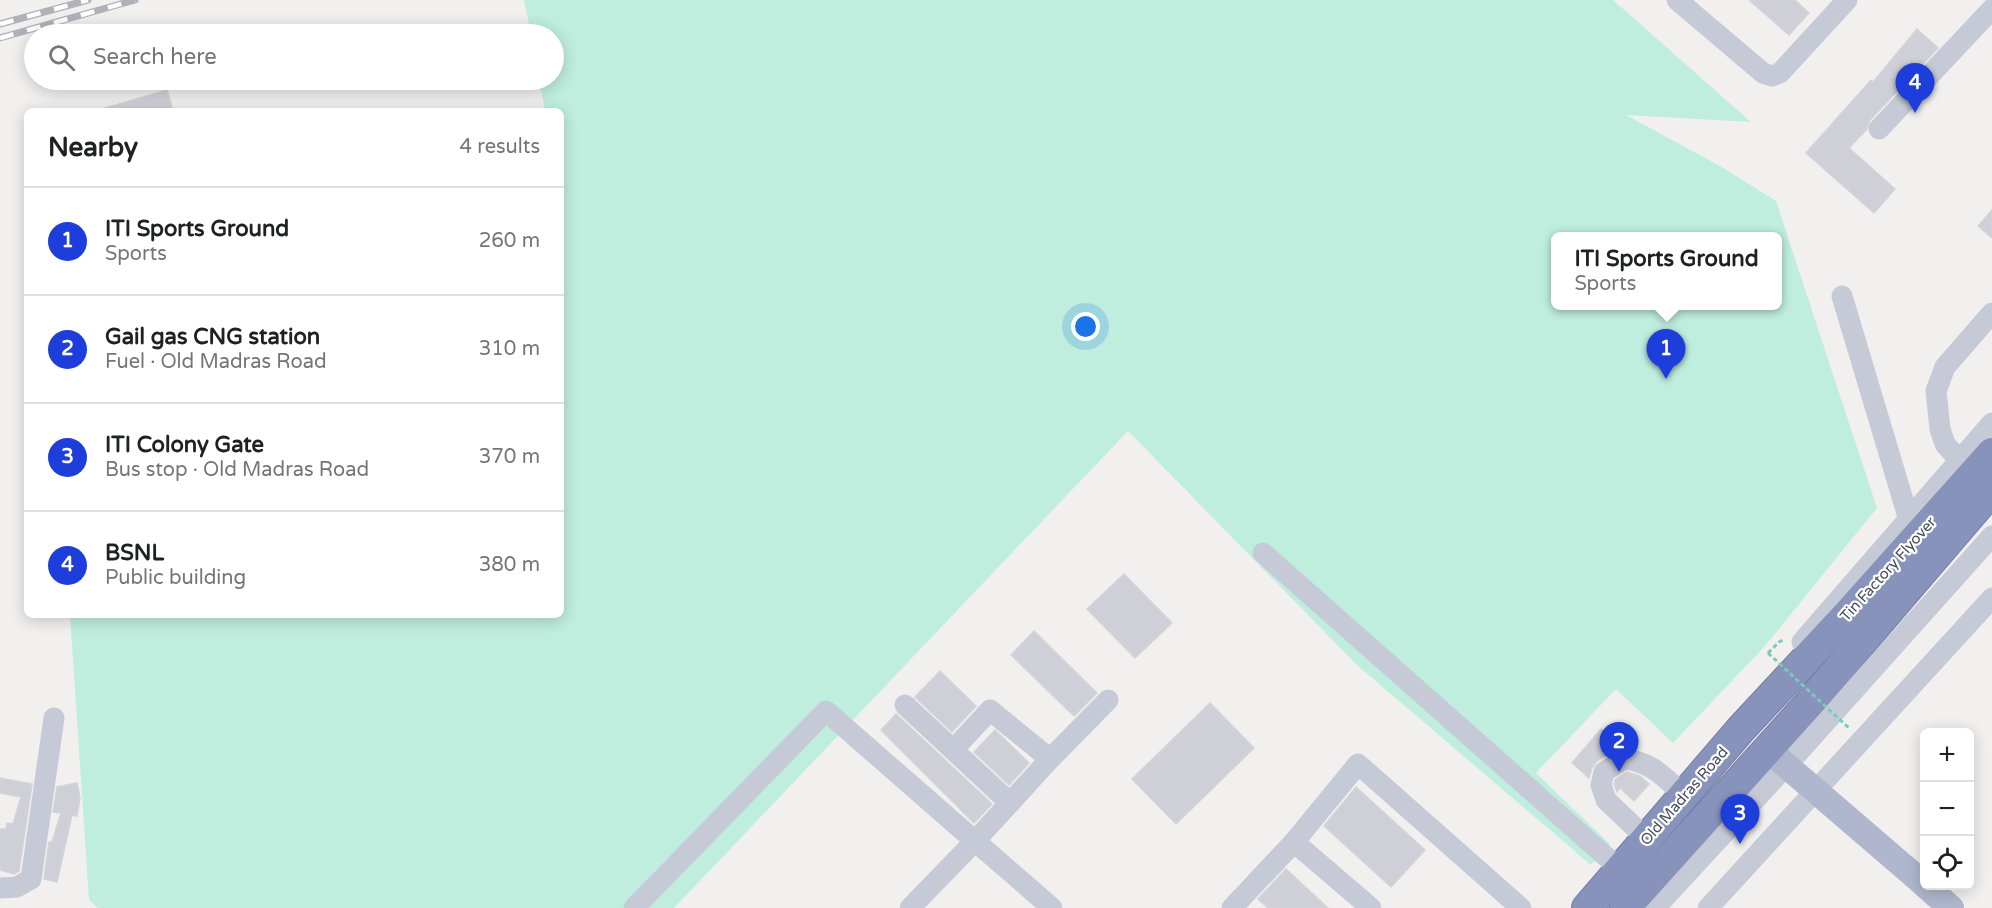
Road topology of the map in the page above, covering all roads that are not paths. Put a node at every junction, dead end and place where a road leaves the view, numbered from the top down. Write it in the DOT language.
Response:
graph roads {
  1 [pos="1677,0"];
  2 [pos="1847,0"];
  3 [pos="1992,9"];
  4 [pos="1879,129"];
  5 [pos="1842,296"];
  6 [pos="1992,313"];
  7 [pos="1992,423"];
  8 [pos="1992,453"];
  9 [pos="1960,461"];
  10 [pos="1992,490"];
  11 [pos="1909,520"];
  12 [pos="1992,536"];
  13 [pos="1263,553"];
  14 [pos="1992,598"];
  15 [pos="1783,685"];
  16 [pos="1836,691"];
  17 [pos="1108,700"];
  18 [pos="905,705"];
  19 [pos="54,718"];
  20 [pos="954,749"];
  21 [pos="1777,757"];
  22 [pos="1050,759"];
  23 [pos="1816,789"];
  24 [pos="1684,795"];
  25 [pos="1010,803"];
  26 [pos="1647,839"];
  27 [pos="975,841"];
  28 [pos="1294,842"];
  29 [pos="1620,869"];
  30 [pos="1920,881"];
  31 [pos="0,888"];
  32 [pos="1931,890"];
  33 [pos="1368,907"];
  34 [pos="634,908"];
  35 [pos="910,908"];
  36 [pos="1052,908"];
  37 [pos="1232,908"];
  38 [pos="1521,908"];
  39 [pos="1587,908"];
  40 [pos="1624,908"];
  41 [pos="1654,908"];
  42 [pos="1708,908"];
  43 [pos="1951,908"];
  1 -- 2 [label="street"];
  3 -- 4 [label="street"];
  5 -- 11 [label="street"];
  6 -- 9 [label="street"];
  7 -- 9 [label="street"];
  8 -- 15 [label="highway, Tin Factory Flyover"];
  9 -- 11 [label="street"];
  10 -- 16 [label="highway, Tin Factory Flyover"];
  11 -- 15 [label="street"];
  12 -- 16 [label="street"];
  13 -- 29 [label="street"];
  14 -- 23 [label="street"];
  15 -- 24 [label="highway, Old Madras Road"];
  16 -- 21 [label="highway, Old Madras Road"];
  17 -- 22 [label="street"];
  18 -- 20 [label="street"];
  19 -- 31 [label="street"];
  20 -- 22 [label="street"];
  20 -- 25 [label="street"];
  21 -- 23 [label="main road"];
  21 -- 40 [label="highway, Old Madras Road"];
  21 -- 41 [label="street"];
  22 -- 25 [label="street"];
  23 -- 30 [label="main road"];
  23 -- 42 [label="street"];
  24 -- 26 [label="highway, Old Madras Road"];
  24 -- 26 [label="street"];
  25 -- 27 [label="street"];
  26 -- 29 [label="highway, Old Madras Road"];
  27 -- 34 [label="street"];
  27 -- 35 [label="street"];
  27 -- 36 [label="street"];
  28 -- 33 [label="street"];
  28 -- 37 [label="street"];
  28 -- 38 [label="street"];
  29 -- 39 [label="highway, Old Madras Road"];
  32 -- 43 [label="main road"];
}
